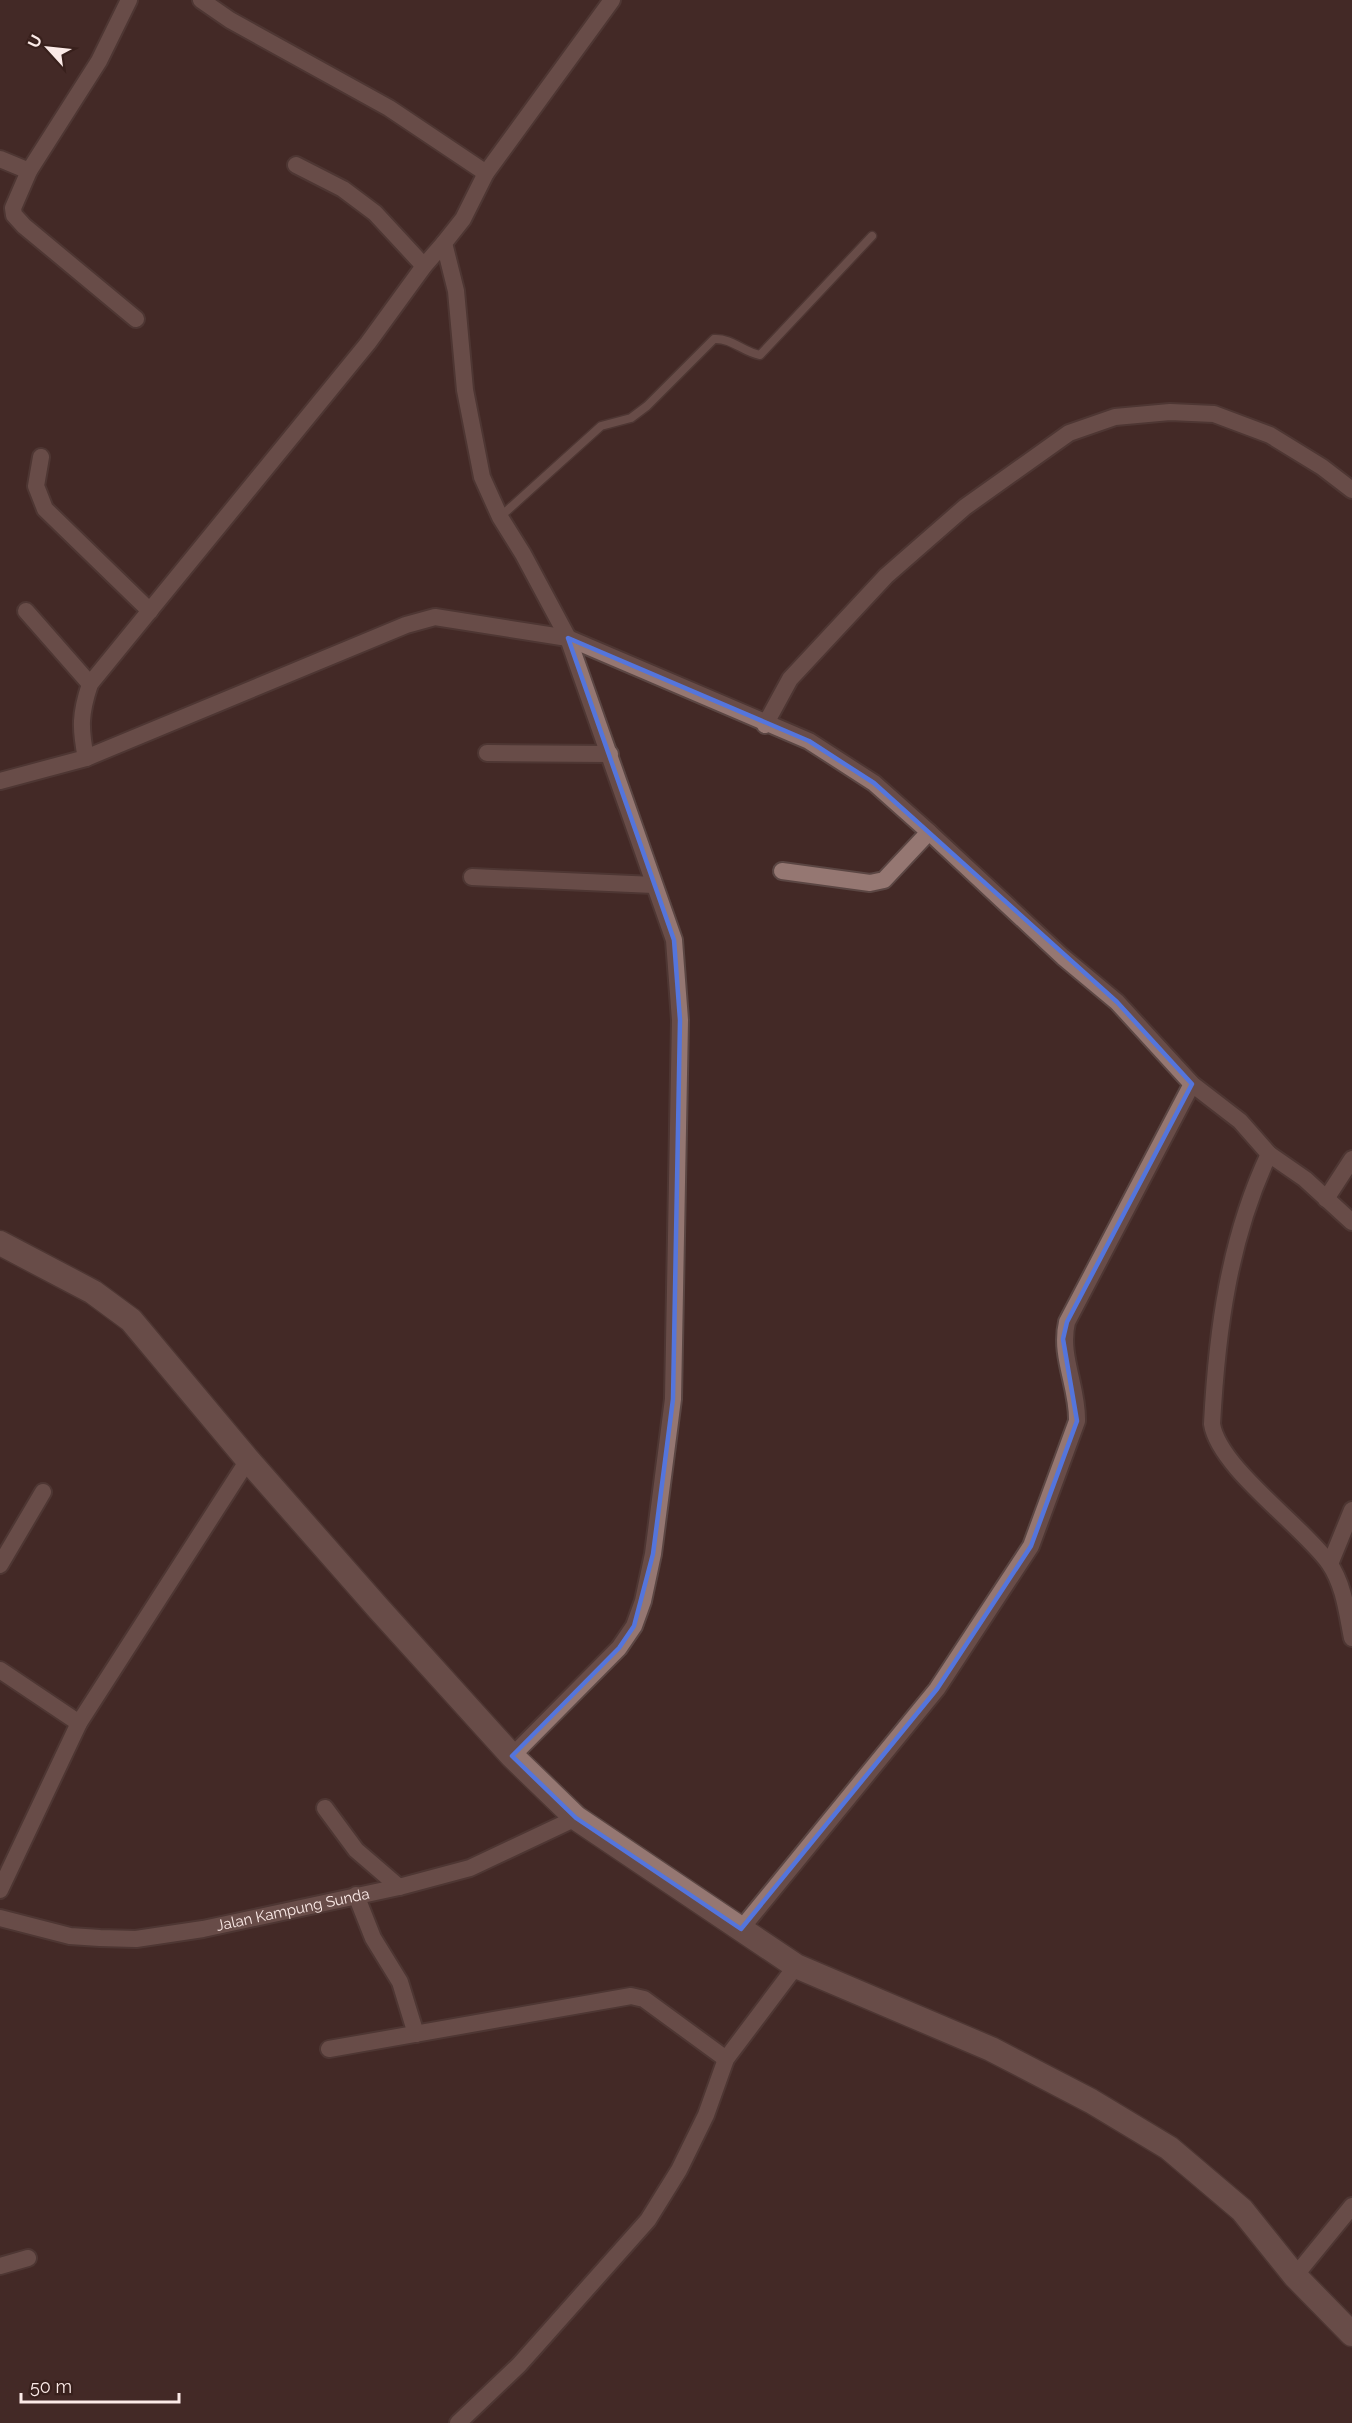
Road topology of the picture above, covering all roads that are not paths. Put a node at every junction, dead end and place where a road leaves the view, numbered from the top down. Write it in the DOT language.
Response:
graph roads {
  1 [pos="129,0"];
  2 [pos="201,0"];
  3 [pos="612,0"];
  4 [pos="0,159"];
  5 [pos="296,165"];
  6 [pos="29,171"];
  7 [pos="486,173"];
  8 [pos="872,236"];
  9 [pos="444,243"];
  10 [pos="424,266"];
  11 [pos="136,319"];
  12 [pos="42,457"];
  13 [pos="1352,490"];
  14 [pos="500,517"];
  15 [pos="27,611"];
  16 [pos="150,611"];
  17 [pos="568,638"];
  18 [pos="90,684"];
  19 [pos="765,725"];
  20 [pos="487,753"];
  21 [pos="610,754"];
  22 [pos="86,758"];
  23 [pos="0,781"];
  24 [pos="929,832"];
  25 [pos="782,871"];
  26 [pos="472,877"];
  27 [pos="654,885"];
  28 [pos="1192,1084"];
  29 [pos="1269,1154"];
  30 [pos="1352,1159"];
  31 [pos="1326,1199"];
  32 [pos="1352,1222"];
  33 [pos="0,1243"];
  34 [pos="248,1460"];
  35 [pos="43,1492"];
  36 [pos="1352,1510"];
  37 [pos="1330,1564"];
  38 [pos="0,1565"];
  39 [pos="1352,1638"];
  40 [pos="0,1670"];
  41 [pos="79,1723"];
  42 [pos="512,1756"];
  43 [pos="325,1808"];
  44 [pos="576,1818"];
  45 [pos="399,1887"];
  46 [pos="0,1890"];
  47 [pos="356,1895"];
  48 [pos="0,1918"];
  49 [pos="741,1929"];
  50 [pos="796,1966"];
  51 [pos="416,2034"];
  52 [pos="328,2049"];
  53 [pos="726,2059"];
  54 [pos="1352,2206"];
  55 [pos="27,2258"];
  56 [pos="0,2266"];
  57 [pos="1295,2276"];
  58 [pos="1352,2334"];
  59 [pos="458,2423"];
  1 -- 6 [label="street"];
  2 -- 7 [label="street"];
  3 -- 7 [label="street"];
  4 -- 6 [label="street"];
  5 -- 10 [label="street"];
  6 -- 11 [label="street"];
  7 -- 9 [label="street"];
  8 -- 14 [label="lane"];
  9 -- 10 [label="street"];
  9 -- 14 [label="street"];
  10 -- 16 [label="street"];
  12 -- 16 [label="street"];
  13 -- 19 [label="street"];
  14 -- 17 [label="street"];
  15 -- 18 [label="street"];
  16 -- 18 [label="street"];
  17 -- 19 [label="street"];
  17 -- 21 [label="street"];
  17 -- 22 [label="street"];
  18 -- 22 [label="street"];
  19 -- 24 [label="street"];
  20 -- 21 [label="street"];
  21 -- 27 [label="street"];
  22 -- 23 [label="street"];
  24 -- 25 [label="street"];
  24 -- 28 [label="street"];
  26 -- 27 [label="street"];
  27 -- 42 [label="street"];
  28 -- 29 [label="street"];
  28 -- 49 [label="street"];
  29 -- 31 [label="street"];
  29 -- 37 [label="street"];
  30 -- 31 [label="street"];
  31 -- 32 [label="street"];
  33 -- 34 [label="street"];
  34 -- 41 [label="street"];
  34 -- 42 [label="street"];
  35 -- 38 [label="street"];
  36 -- 37 [label="street"];
  37 -- 39 [label="street"];
  40 -- 41 [label="street"];
  41 -- 46 [label="street"];
  42 -- 44 [label="street"];
  43 -- 45 [label="street"];
  44 -- 45 [label="street, Jalan Kampung Sunda"];
  44 -- 49 [label="street"];
  45 -- 47 [label="street, Jalan Kampung Sunda"];
  47 -- 48 [label="street, Jalan Kampung Sunda"];
  47 -- 51 [label="street"];
  49 -- 50 [label="street"];
  50 -- 53 [label="street"];
  50 -- 57 [label="street"];
  51 -- 52 [label="street"];
  51 -- 53 [label="street"];
  53 -- 59 [label="street"];
  54 -- 57 [label="street"];
  55 -- 56 [label="street"];
  57 -- 58 [label="street"];
}
